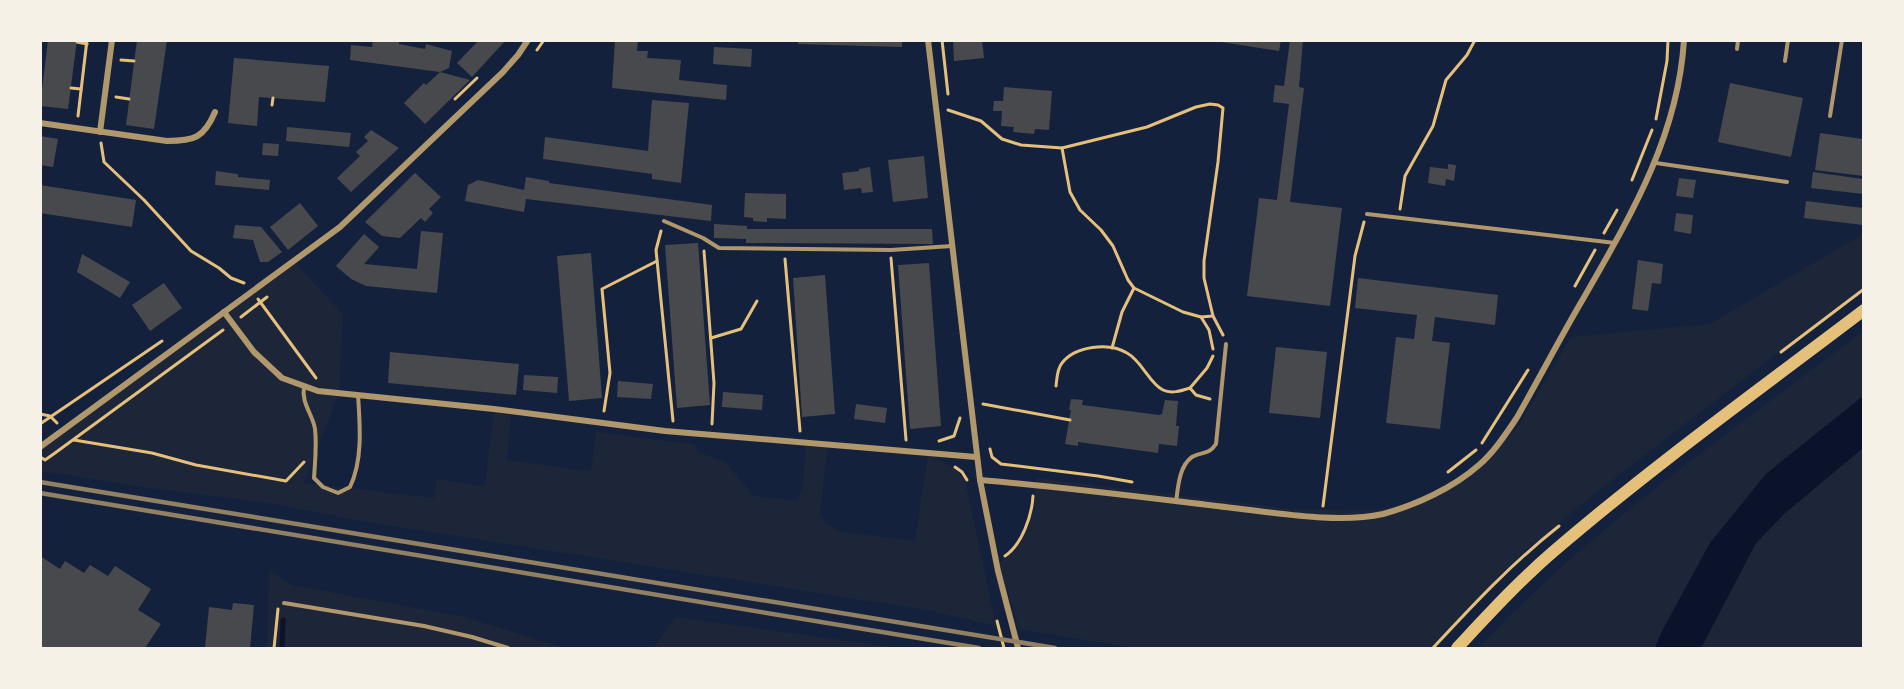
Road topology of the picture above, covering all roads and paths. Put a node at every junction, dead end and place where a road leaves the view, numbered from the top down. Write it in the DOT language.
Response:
graph roads {
  1 [pos="112,40"];
  2 [pos="528,40"];
  3 [pos="928,40"];
  4 [pos="942,40"];
  5 [pos="1475,40"];
  6 [pos="1668,40"];
  7 [pos="1684,40"];
  8 [pos="1738,40"];
  9 [pos="1788,40"];
  10 [pos="1842,40"];
  11 [pos="76,42"];
  12 [pos="87,42"];
  13 [pos="1737,50"];
  14 [pos="1785,60"];
  15 [pos="483,73"];
  16 [pos="71,88"];
  17 [pos="81,89"];
  18 [pos="273,98"];
  19 [pos="948,99"];
  20 [pos="454,100"];
  21 [pos="272,105"];
  22 [pos="950,110"];
  23 [pos="937,111"];
  24 [pos="215,112"];
  25 [pos="1830,116"];
  26 [pos="951,122"];
  27 [pos="40,123"];
  28 [pos="76,128"];
  29 [pos="100,132"];
  30 [pos="1062,148"];
  31 [pos="1656,163"];
  32 [pos="1632,181"];
  33 [pos="1787,182"];
  34 [pos="1622,201"];
  35 [pos="1367,214"];
  36 [pos="1399,217"];
  37 [pos="664,221"];
  38 [pos="703,238"];
  39 [pos="1600,241"];
  40 [pos="1615,243"];
  41 [pos="953,246"];
  42 [pos="784,250"];
  43 [pos="891,250"];
  44 [pos="657,261"];
  45 [pos="1134,288"];
  46 [pos="237,291"];
  47 [pos="253,292"];
  48 [pos="1571,292"];
  49 [pos="269,296"];
  50 [pos="757,301"];
  51 [pos="261,302"];
  52 [pos="1863,310"];
  53 [pos="224,312"];
  54 [pos="1213,316"];
  55 [pos="1201,317"];
  56 [pos="232,323"];
  57 [pos="168,337"];
  58 [pos="711,338"];
  59 [pos="1226,344"];
  60 [pos="1112,348"];
  61 [pos="1531,364"];
  62 [pos="318,381"];
  63 [pos="1056,386"];
  64 [pos="304,387"];
  65 [pos="1190,388"];
  66 [pos="358,396"];
  67 [pos="1221,401"];
  68 [pos="971,404"];
  69 [pos="983,404"];
  70 [pos="40,414"];
  71 [pos="985,414"];
  72 [pos="50,416"];
  73 [pos="1070,420"];
  74 [pos="603,423"];
  75 [pos="40,424"];
  76 [pos="674,432"];
  77 [pos="711,435"];
  78 [pos="40,436"];
  79 [pos="74,440"];
  80 [pos="47,441"];
  81 [pos="801,442"];
  82 [pos="989,442"];
  83 [pos="40,447"];
  84 [pos="316,447"];
  85 [pos="906,451"];
  86 [pos="928,453"];
  87 [pos="40,457"];
  88 [pos="976,457"];
  89 [pos="45,460"];
  90 [pos="40,464"];
  91 [pos="1442,476"];
  92 [pos="980,480"];
  93 [pos="1132,482"];
  94 [pos="1033,485"];
  95 [pos="969,490"];
  96 [pos="1176,501"];
  97 [pos="1332,507"];
  98 [pos="996,562"];
  99 [pos="284,603"];
  100 [pos="995,612"];
  101 [pos="274,648"];
  102 [pos="508,648"];
  103 [pos="1004,648"];
  104 [pos="1018,648"];
  105 [pos="1457,648"];
  1 -- 29 [label="street"];
  2 -- 47 [label="street"];
  3 -- 23 [label="street"];
  4 -- 19 [label="path"];
  5 -- 36 [label="path"];
  6 -- 32 [label="path"];
  7 -- 31 [label="street"];
  8 -- 13 [label="lane"];
  9 -- 14 [label="lane"];
  10 -- 25 [label="lane"];
  11 -- 12 [label="path"];
  12 -- 17 [label="path"];
  15 -- 20 [label="path"];
  16 -- 17 [label="path"];
  17 -- 28 [label="path"];
  18 -- 21 [label="path"];
  22 -- 23 [label="path"];
  22 -- 26 [label="path"];
  22 -- 30 [label="path"];
  23 -- 41 [label="street"];
  24 -- 29 [label="street"];
  27 -- 28 [label="street"];
  28 -- 29 [label="street"];
  29 -- 46 [label="path"];
  30 -- 45 [label="path"];
  30 -- 54 [label="path"];
  31 -- 33 [label="lane"];
  31 -- 40 [label="street"];
  34 -- 39 [label="path"];
  35 -- 36 [label="lane"];
  35 -- 97 [label="path"];
  36 -- 39 [label="lane"];
  37 -- 38 [label="lane"];
  37 -- 44 [label="path"];
  38 -- 42 [label="lane"];
  38 -- 58 [label="path"];
  39 -- 40 [label="lane"];
  39 -- 48 [label="path"];
  40 -- 96 [label="street"];
  41 -- 43 [label="lane"];
  41 -- 68 [label="street"];
  42 -- 43 [label="lane"];
  42 -- 81 [label="path"];
  43 -- 85 [label="path"];
  44 -- 74 [label="path"];
  44 -- 76 [label="path"];
  45 -- 55 [label="path"];
  45 -- 60 [label="path"];
  47 -- 51 [label="path"];
  47 -- 53 [label="street"];
  49 -- 51 [label="path"];
  50 -- 58 [label="path"];
  51 -- 56 [label="path"];
  51 -- 62 [label="path"];
  52 -- 105 [label="main road"];
  53 -- 56 [label="street"];
  53 -- 80 [label="street"];
  54 -- 55 [label="path"];
  54 -- 59 [label="path"];
  55 -- 65 [label="path"];
  56 -- 64 [label="street"];
  56 -- 79 [label="path"];
  57 -- 72 [label="path"];
  58 -- 77 [label="path"];
  59 -- 67 [label="lane"];
  60 -- 63 [label="path"];
  60 -- 65 [label="path"];
  61 -- 91 [label="path"];
  64 -- 66 [label="street"];
  64 -- 84 [label="lane"];
  65 -- 67 [label="path"];
  66 -- 74 [label="street"];
  66 -- 84 [label="lane"];
  67 -- 96 [label="lane"];
  68 -- 69 [label="path"];
  68 -- 88 [label="street"];
  69 -- 71 [label="path"];
  69 -- 73 [label="path"];
  70 -- 72 [label="path"];
  72 -- 75 [label="path"];
  74 -- 76 [label="street"];
  76 -- 77 [label="street"];
  77 -- 81 [label="street"];
  78 -- 80 [label="street"];
  79 -- 84 [label="path"];
  79 -- 89 [label="path"];
  80 -- 83 [label="street"];
  81 -- 85 [label="street"];
  82 -- 93 [label="path"];
  85 -- 86 [label="street"];
  86 -- 88 [label="street"];
  86 -- 95 [label="path"];
  87 -- 89 [label="path"];
  88 -- 92 [label="street"];
  89 -- 90 [label="path"];
  92 -- 94 [label="street"];
  92 -- 98 [label="street"];
  94 -- 96 [label="street"];
  94 -- 98 [label="path"];
  98 -- 104 [label="street"];
  99 -- 101 [label="path"];
  99 -- 102 [label="lane"];
  100 -- 103 [label="path"];
}
